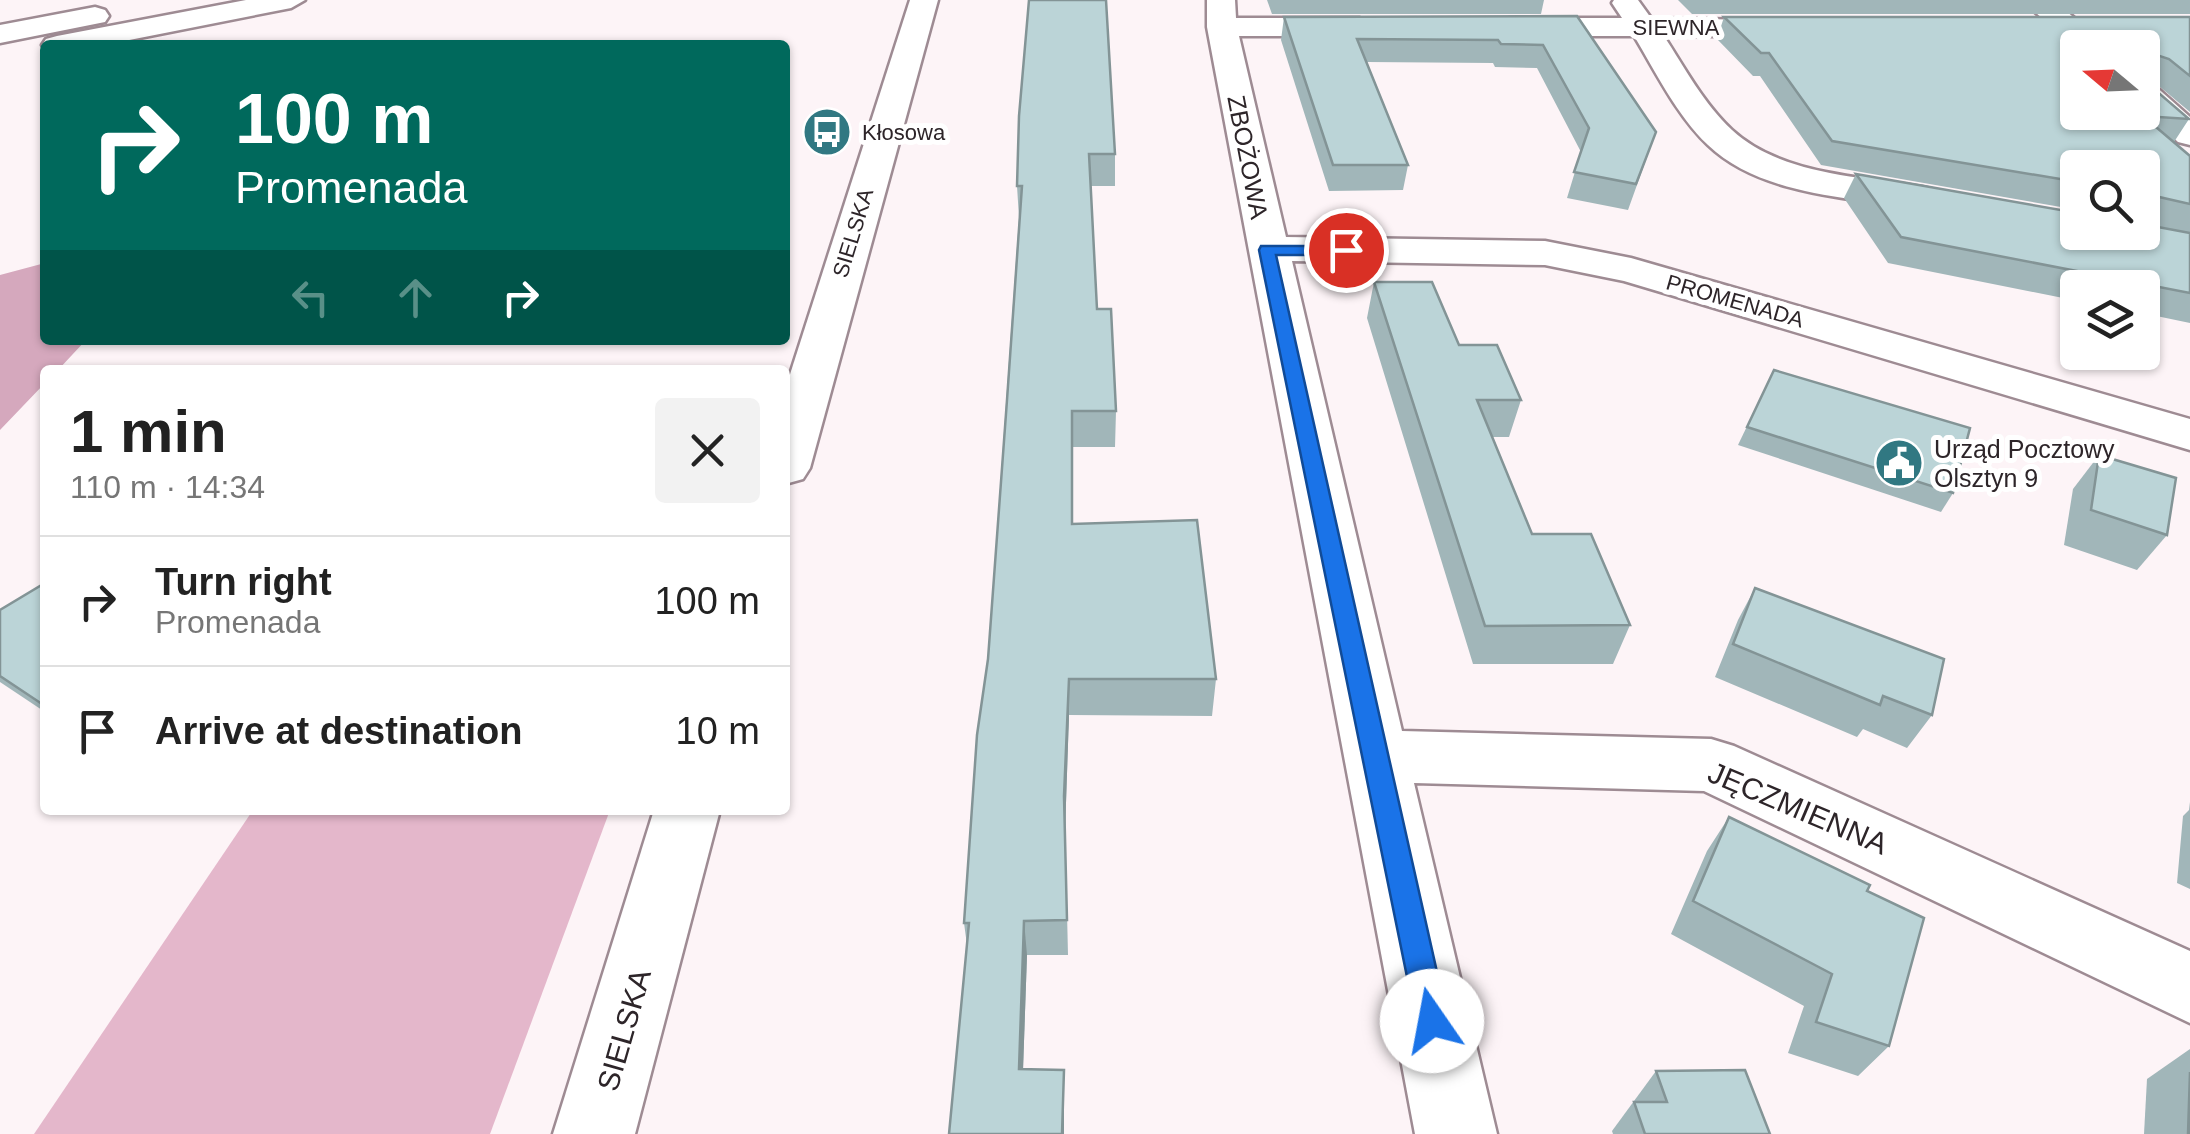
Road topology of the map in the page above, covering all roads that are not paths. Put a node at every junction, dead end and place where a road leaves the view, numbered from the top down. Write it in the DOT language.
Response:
graph roads {
  1 [pos="176,0"];
  2 [pos="290,0"];
  3 [pos="924,0"];
  4 [pos="2034,0"];
  5 [pos="1222,13"];
  6 [pos="1634,13"];
  7 [pos="1394,27"];
  8 [pos="1490,27"];
  9 [pos="1820,27"];
  10 [pos="2015,27"];
  11 [pos="2087,30"];
  12 [pos="2060,31"];
  13 [pos="0,34"];
  14 [pos="82,40"];
  15 [pos="40,49"];
  16 [pos="0,57"];
  17 [pos="2160,107"];
  18 [pos="2190,134"];
  19 [pos="1961,205"];
  20 [pos="1267,250"];
  21 [pos="2190,436"];
  22 [pos="790,451"];
  23 [pos="1376,756"];
  24 [pos="686,815"];
  25 [pos="2190,988"];
  26 [pos="594,1134"];
  27 [pos="1456,1134"];
  1 -- 13 [label="street"];
  2 -- 14 [label="street"];
  3 -- 22 [label="street, SIELSKA"];
  4 -- 11 [label="street"];
  5 -- 7 [label="street"];
  5 -- 20 [label="street, ZBOŻOWA"];
  6 -- 8 [label="street, SIEWNA"];
  6 -- 9 [label="street, SIEWNA"];
  6 -- 19 [label="street"];
  10 -- 12 [label="street"];
  15 -- 16 [label="street"];
  17 -- 18 [label="street"];
  20 -- 21 [label="street, PROMENADA"];
  20 -- 23 [label="street, ZBOŻOWA"];
  23 -- 25 [label="street, JĘCZMIENNA"];
  23 -- 27 [label="street, ZBOŻOWA"];
  24 -- 26 [label="street, SIELSKA"];
}
